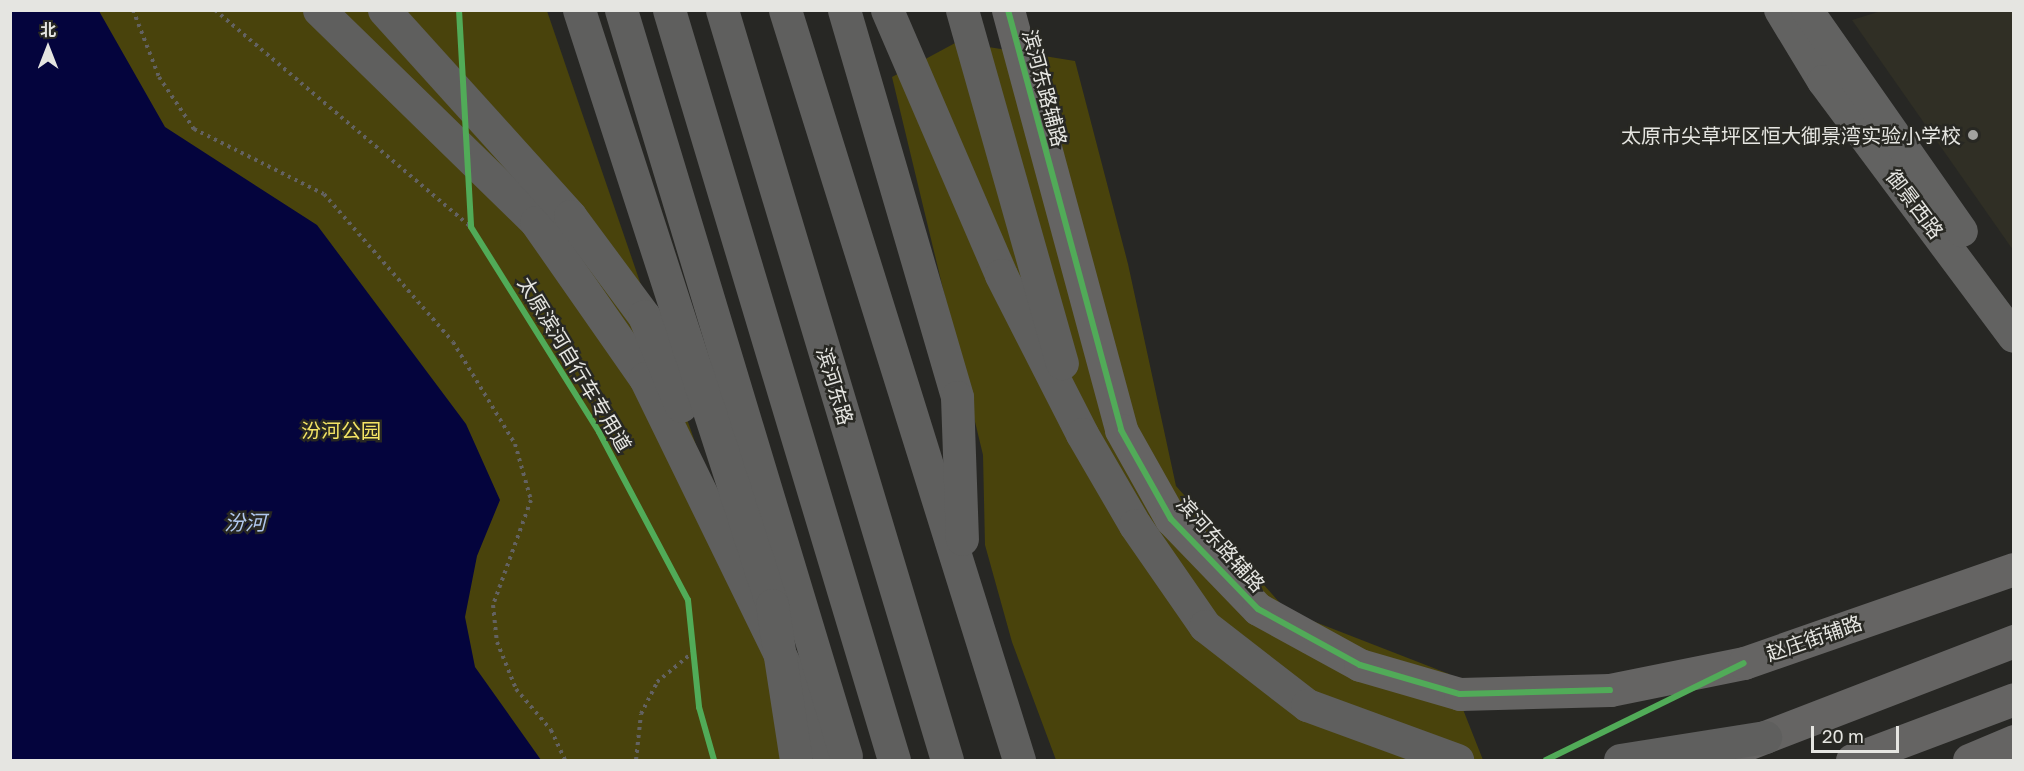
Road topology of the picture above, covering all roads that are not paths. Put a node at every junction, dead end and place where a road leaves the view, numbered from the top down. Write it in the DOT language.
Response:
graph roads {
  1 [pos="319,10"];
  2 [pos="384,10"];
  3 [pos="579,10"];
  4 [pos="621,10"];
  5 [pos="669,10"];
  6 [pos="722,10"];
  7 [pos="785,10"];
  8 [pos="844,10"];
  9 [pos="887,10"];
  10 [pos="962,10"];
  11 [pos="1008,10"];
  12 [pos="1780,10"];
  13 [pos="1807,10"];
  14 [pos="2013,302"];
  15 [pos="2013,337"];
  16 [pos="1082,434"];
  17 [pos="2013,569"];
  18 [pos="963,579"];
  19 [pos="774,621"];
  20 [pos="2013,641"];
  21 [pos="1610,690"];
  22 [pos="2013,699"];
  23 [pos="1765,737"];
  24 [pos="2013,741"];
  25 [pos="796,760"];
  26 [pos="831,760"];
  27 [pos="847,760"];
  28 [pos="894,760"];
  29 [pos="947,760"];
  30 [pos="1020,760"];
  31 [pos="1457,760"];
  32 [pos="1620,760"];
  33 [pos="1704,760"];
  34 [pos="1852,760"];
  35 [pos="1969,760"];
  1 -- 26 [label="highway"];
  2 -- 19 [label="highway, bridge"];
  3 -- 19 [label="highway, bridge"];
  4 -- 27 [label="highway"];
  5 -- 28 [label="highway"];
  6 -- 29 [label="highway, 滨河东路"];
  7 -- 18 [label="highway"];
  8 -- 18 [label="highway"];
  9 -- 16 [label="highway"];
  10 -- 16 [label="highway"];
  11 -- 21 [label="street, 滨河东路辅路"];
  12 -- 15 [label="street, 御景西路"];
  13 -- 14 [label="street, 御景西路"];
  16 -- 31 [label="highway"];
  17 -- 21 [label="street, 赵庄街辅路"];
  18 -- 30 [label="highway"];
  19 -- 25 [label="highway, bridge"];
  20 -- 23 [label="street"];
  22 -- 34 [label="street"];
  23 -- 32 [label="highway"];
  23 -- 33 [label="street"];
  24 -- 35 [label="street"];
}
